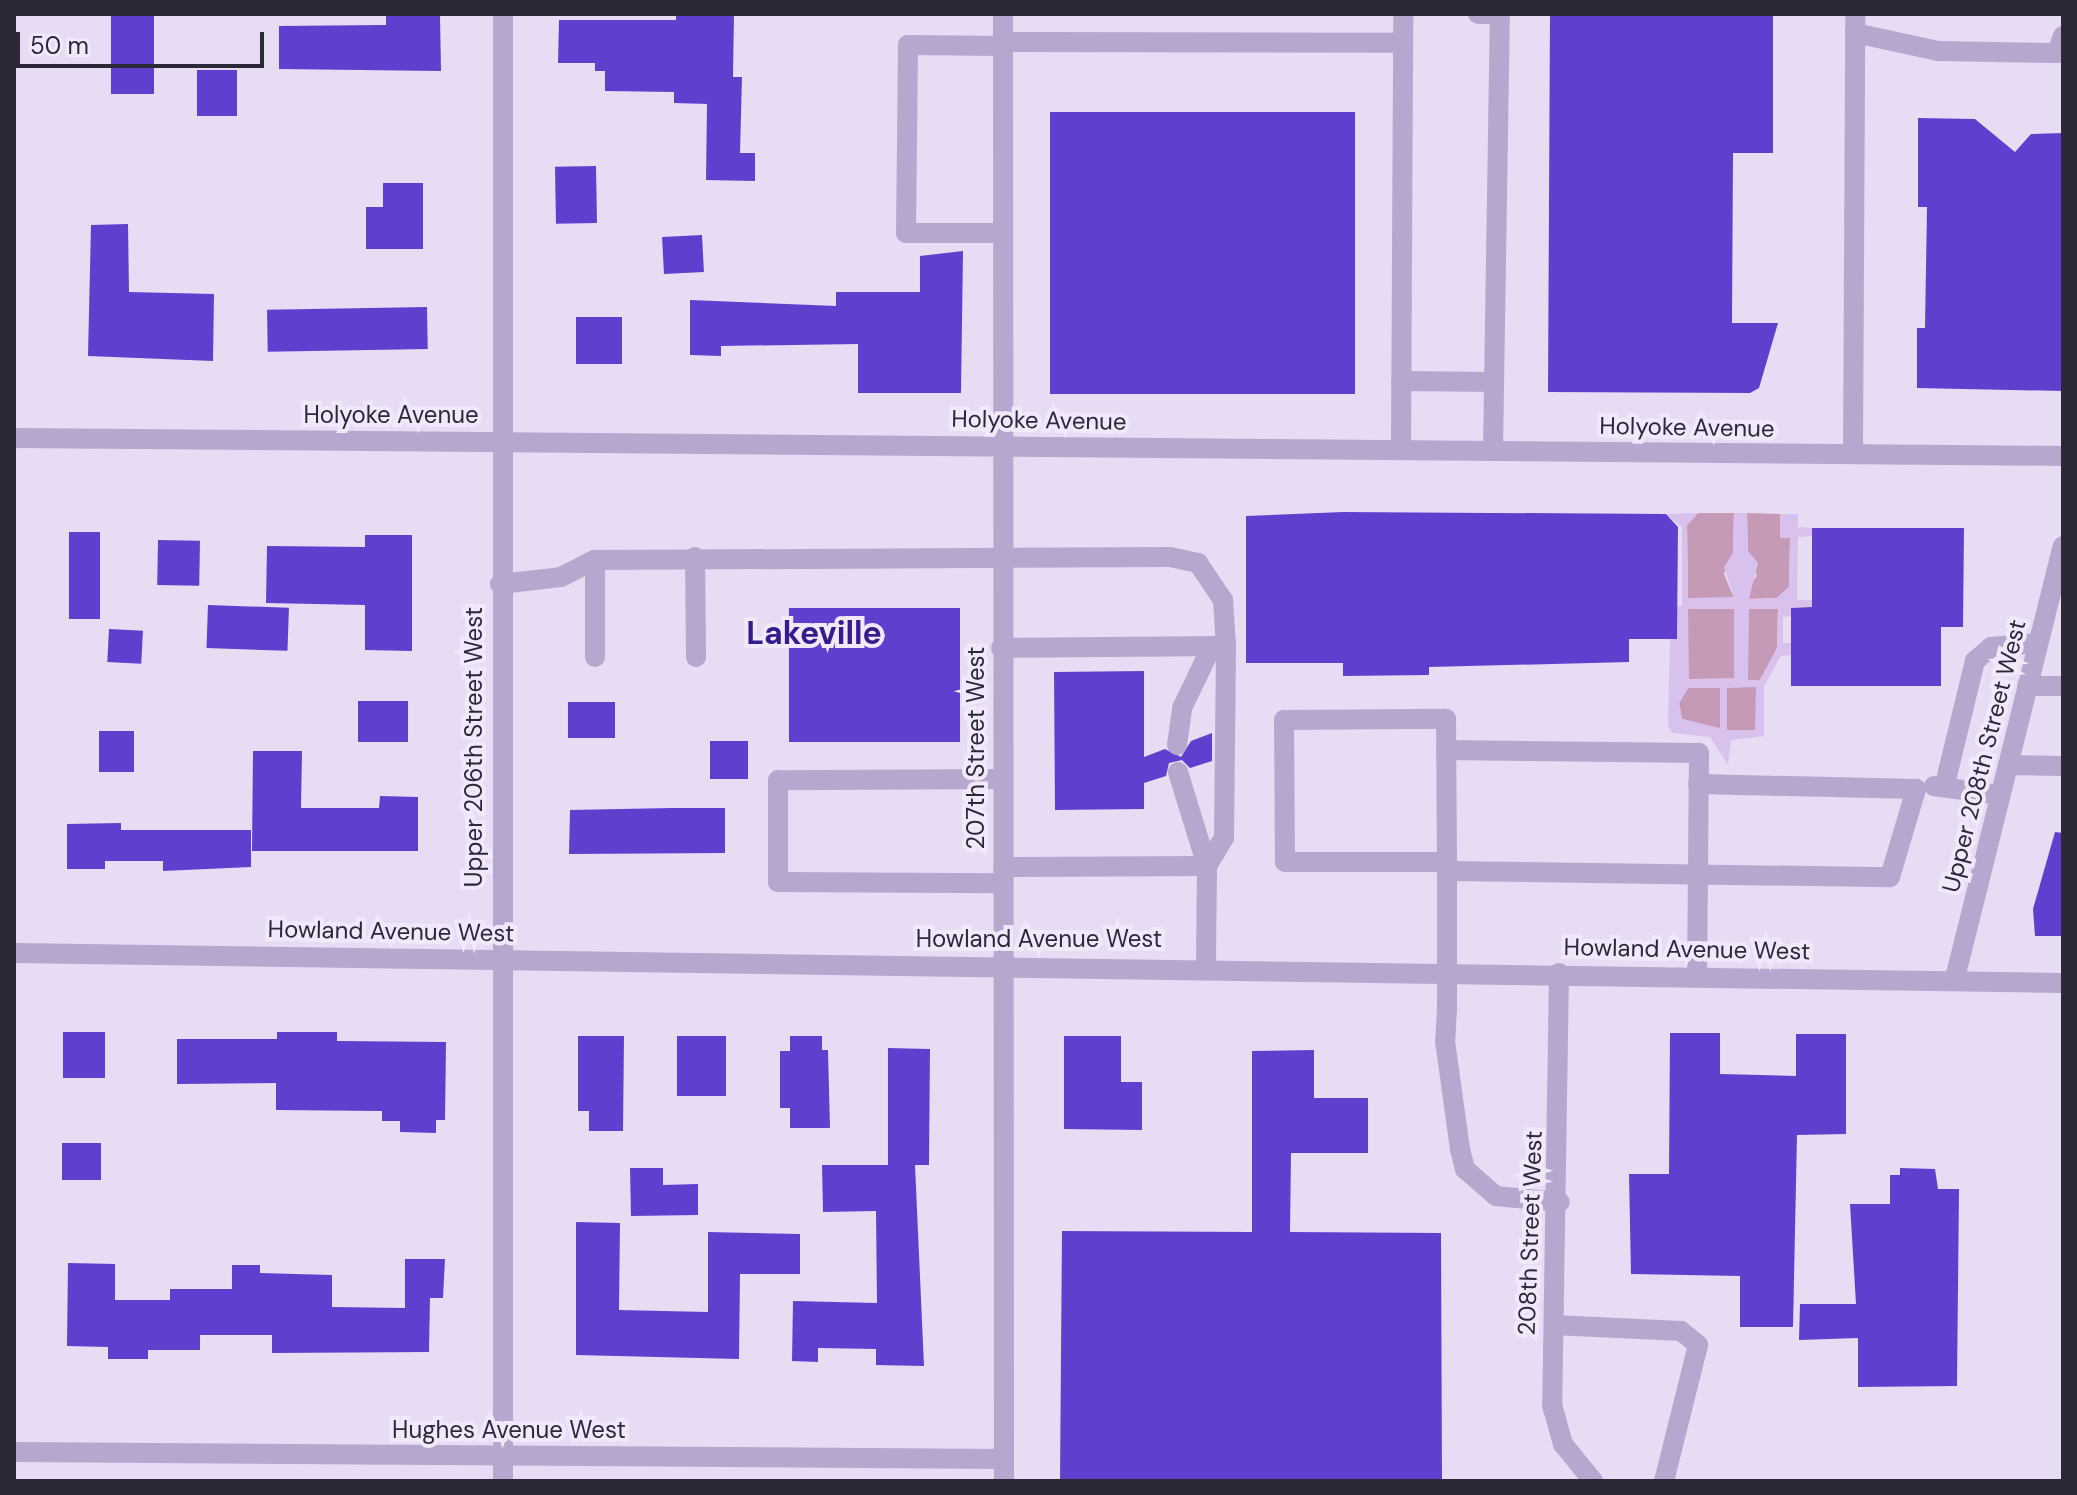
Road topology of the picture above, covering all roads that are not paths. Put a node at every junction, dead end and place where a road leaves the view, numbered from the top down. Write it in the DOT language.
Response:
graph roads {
  1 [pos="503,14"];
  2 [pos="1003,14"];
  3 [pos="1403,14"];
  4 [pos="1478,14"];
  5 [pos="1500,14"];
  6 [pos="1855,24"];
  7 [pos="2063,36"];
  8 [pos="1402,43"];
  9 [pos="1003,44"];
  10 [pos="1003,233"];
  11 [pos="1401,381"];
  12 [pos="1494,382"];
  13 [pos="14,438"];
  14 [pos="502,441"];
  15 [pos="1000,446"];
  16 [pos="1401,449"];
  17 [pos="1493,451"];
  18 [pos="1853,454"];
  19 [pos="2063,456"];
  20 [pos="2063,546"];
  21 [pos="695,557"];
  22 [pos="1000,558"];
  23 [pos="595,560"];
  24 [pos="500,584"];
  25 [pos="2038,643"];
  26 [pos="1219,646"];
  27 [pos="1001,648"];
  28 [pos="595,657"];
  29 [pos="696,657"];
  30 [pos="2027,686"];
  31 [pos="2063,686"];
  32 [pos="1177,745"];
  33 [pos="1446,750"];
  34 [pos="2008,765"];
  35 [pos="2063,766"];
  36 [pos="1178,772"];
  37 [pos="1003,779"];
  38 [pos="1698,784"];
  39 [pos="1945,784"];
  40 [pos="1916,789"];
  41 [pos="2000,795"];
  42 [pos="1207,866"];
  43 [pos="1447,867"];
  44 [pos="1698,874"];
  45 [pos="1003,875"];
  46 [pos="14,953"];
  47 [pos="502,958"];
  48 [pos="1003,965"];
  49 [pos="1206,966"];
  50 [pos="1446,971"];
  51 [pos="1559,973"];
  52 [pos="1697,974"];
  53 [pos="1955,978"];
  54 [pos="2063,983"];
  55 [pos="1560,1202"];
  56 [pos="1554,1325"];
  57 [pos="14,1452"];
  58 [pos="503,1456"];
  59 [pos="1004,1459"];
  60 [pos="503,1481"];
  61 [pos="1004,1481"];
  62 [pos="1593,1481"];
  63 [pos="1664,1481"];
  1 -- 14 [label="street, Upper 206th Street West"];
  2 -- 9 [label="street, 207th Street West"];
  3 -- 8 [label="street"];
  4 -- 5 [label="street"];
  5 -- 12 [label="street"];
  6 -- 7 [label="street"];
  6 -- 18 [label="street"];
  8 -- 9 [label="street"];
  8 -- 11 [label="street"];
  9 -- 10 [label="street, 207th Street West"];
  9 -- 10 [label="street"];
  10 -- 15 [label="street, 207th Street West"];
  11 -- 12 [label="street"];
  11 -- 16 [label="street"];
  12 -- 17 [label="street"];
  13 -- 14 [label="street, Holyoke Avenue"];
  14 -- 15 [label="street, Holyoke Avenue"];
  14 -- 24 [label="street, Upper 206th Street West"];
  15 -- 16 [label="street, Holyoke Avenue"];
  15 -- 22 [label="street, 207th Street West"];
  16 -- 17 [label="street, Holyoke Avenue"];
  17 -- 18 [label="street, Holyoke Avenue"];
  18 -- 19 [label="street, Holyoke Avenue"];
  20 -- 25 [label="street, Upper 208th Street West"];
  21 -- 22 [label="street"];
  21 -- 23 [label="street"];
  21 -- 29 [label="street"];
  22 -- 26 [label="street"];
  22 -- 27 [label="street, 207th Street West"];
  23 -- 24 [label="street"];
  23 -- 28 [label="street"];
  24 -- 47 [label="street, Upper 206th Street West"];
  25 -- 30 [label="street, Upper 208th Street West"];
  25 -- 39 [label="street"];
  26 -- 27 [label="street"];
  26 -- 32 [label="street"];
  26 -- 42 [label="street"];
  27 -- 37 [label="street, 207th Street West"];
  30 -- 31 [label="street"];
  30 -- 34 [label="street, Upper 208th Street West"];
  33 -- 38 [label="street"];
  33 -- 43 [label="street"];
  33 -- 43 [label="street"];
  34 -- 35 [label="street"];
  34 -- 41 [label="street, Upper 208th Street West"];
  36 -- 42 [label="street"];
  37 -- 45 [label="street, 207th Street West"];
  37 -- 45 [label="street"];
  38 -- 40 [label="street"];
  38 -- 44 [label="street"];
  39 -- 40 [label="street"];
  39 -- 41 [label="street"];
  40 -- 44 [label="street"];
  41 -- 53 [label="street, Upper 208th Street West"];
  42 -- 45 [label="street"];
  42 -- 49 [label="street"];
  43 -- 44 [label="street"];
  43 -- 50 [label="street"];
  44 -- 52 [label="street"];
  45 -- 48 [label="street, 207th Street West"];
  46 -- 47 [label="street, Howland Avenue West"];
  47 -- 48 [label="street, Howland Avenue West"];
  47 -- 58 [label="street, Upper 206th Street West"];
  48 -- 49 [label="street, Howland Avenue West"];
  48 -- 59 [label="street, 207th Street West"];
  49 -- 50 [label="street, Howland Avenue West"];
  50 -- 51 [label="street, Howland Avenue West"];
  50 -- 55 [label="street"];
  51 -- 52 [label="street, Howland Avenue West"];
  51 -- 55 [label="street, 208th Street West"];
  52 -- 53 [label="street, Howland Avenue West"];
  53 -- 54 [label="street, Howland Avenue West"];
  55 -- 56 [label="street, 208th Street West"];
  56 -- 62 [label="street, 208th Street West"];
  56 -- 63 [label="street"];
  57 -- 58 [label="street, Hughes Avenue West"];
  58 -- 59 [label="street, Hughes Avenue West"];
  58 -- 60 [label="street, Upper 206th Street West"];
  59 -- 61 [label="street, 207th Street West"];
}
